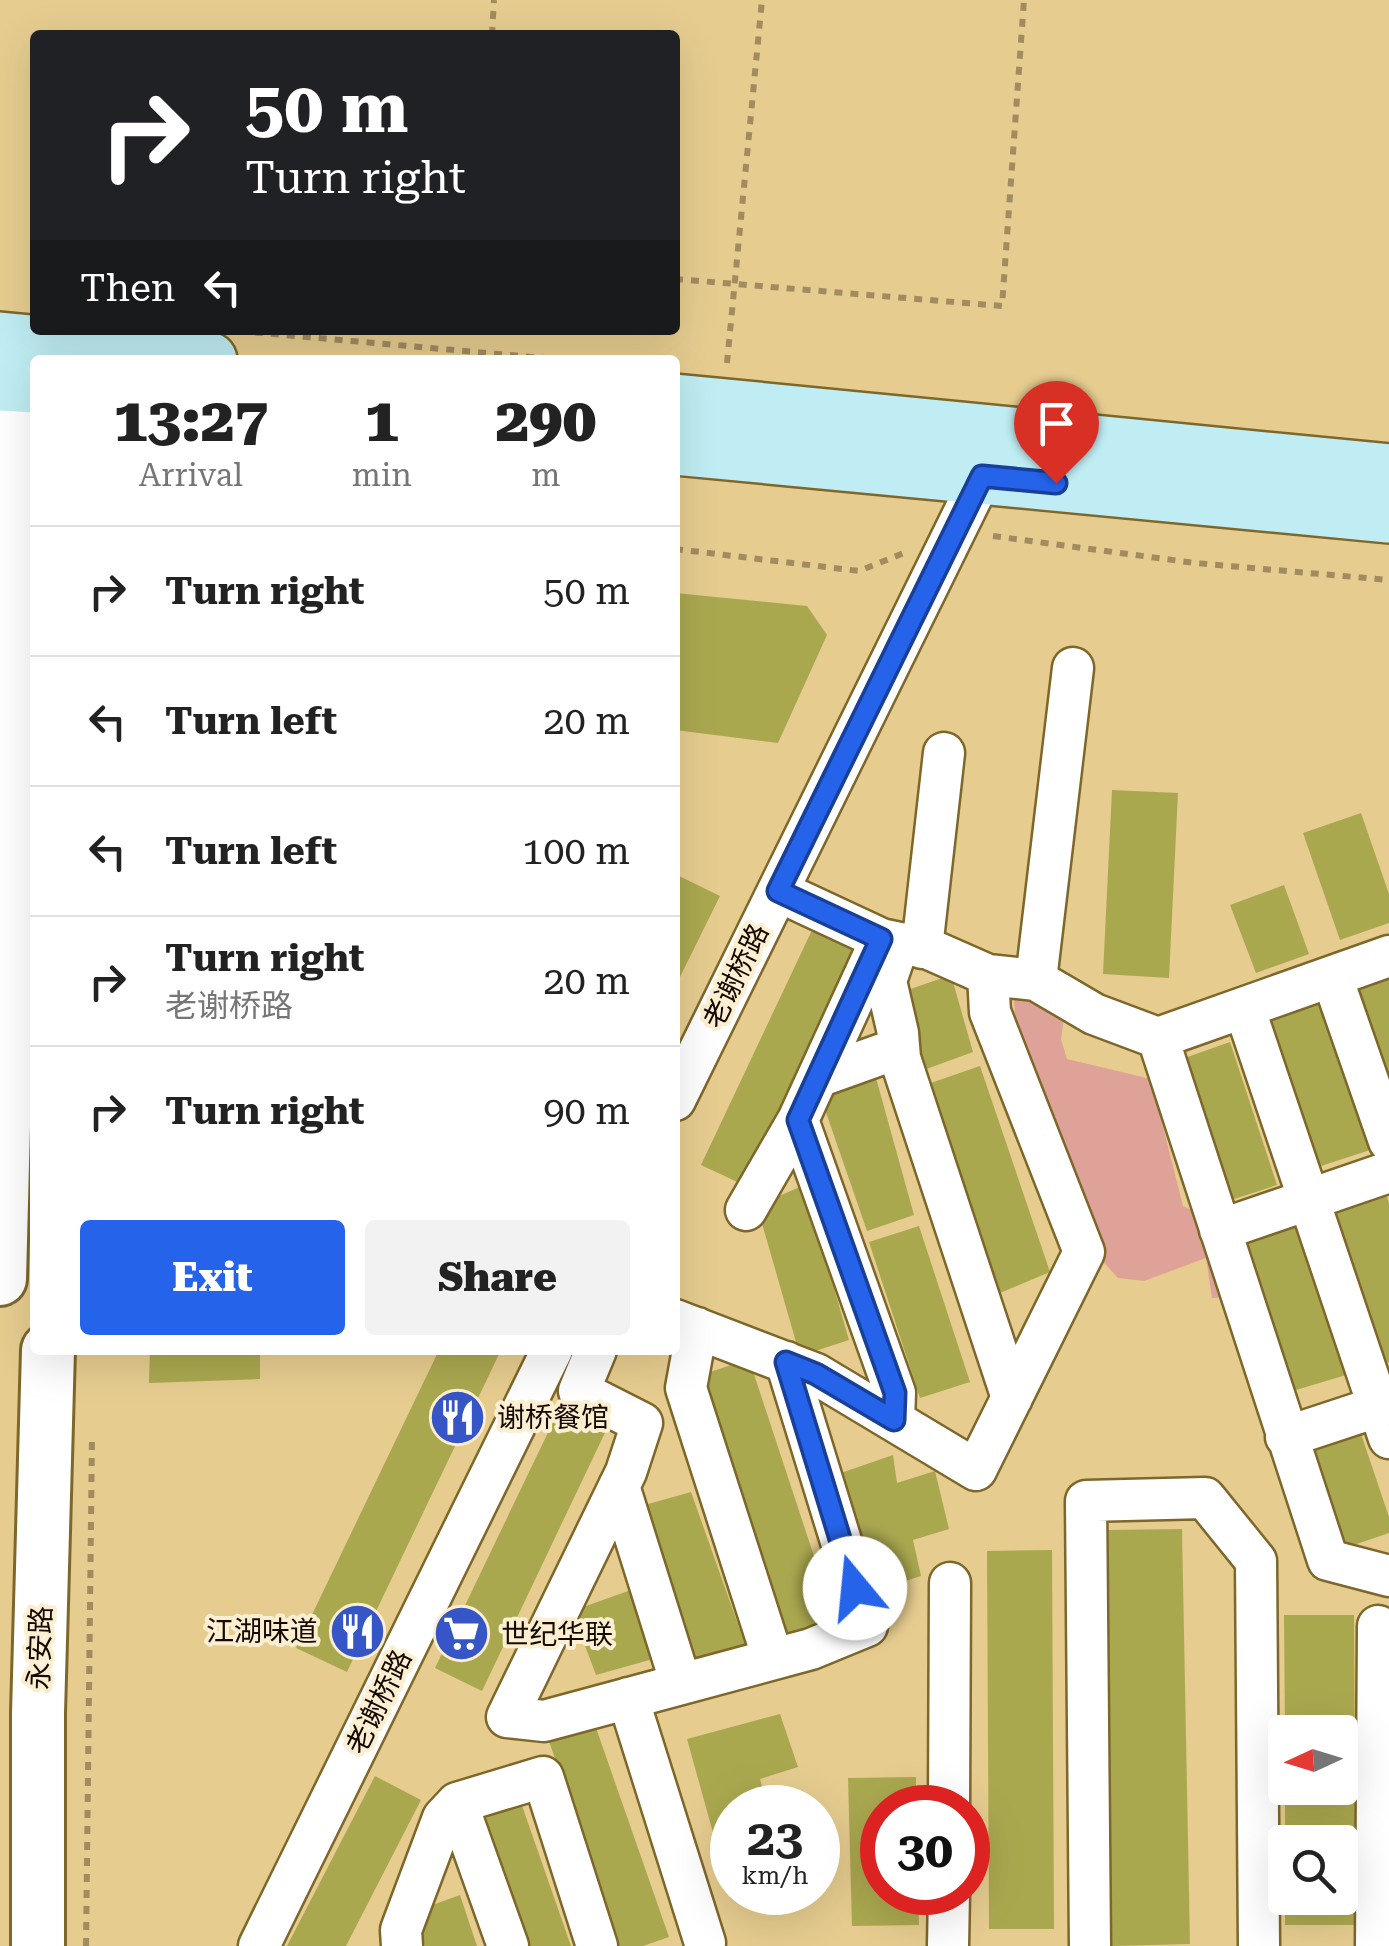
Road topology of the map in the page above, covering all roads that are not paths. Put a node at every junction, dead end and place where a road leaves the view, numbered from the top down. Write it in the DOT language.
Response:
graph roads {
  1 [pos="30,365"];
  2 [pos="680,402"];
  3 [pos="680,447"];
  4 [pos="1389,472"];
  5 [pos="982,476"];
  6 [pos="1389,515"];
  7 [pos="1073,668"];
  8 [pos="944,753"];
  9 [pos="778,891"];
  10 [pos="893,952"];
  11 [pos="1389,956"];
  12 [pos="988,975"];
  13 [pos="1332,977"];
  14 [pos="1036,980"];
  15 [pos="1245,1010"];
  16 [pos="1158,1038"];
  17 [pos="899,1048"];
  18 [pos="818,1077"];
  19 [pos="680,1090"];
  20 [pos="798,1120"];
  21 [pos="1389,1141"];
  22 [pos="1389,1172"];
  23 [pos="1309,1200"];
  24 [pos="746,1210"];
  25 [pos="1220,1230"];
  26 [pos="0,1279"];
  27 [pos="686,1324"];
  28 [pos="48,1355"];
  29 [pos="550,1355"];
  30 [pos="594,1355"];
  31 [pos="786,1362"];
  32 [pos="1012,1398"];
  33 [pos="1385,1416"];
  34 [pos="894,1420"];
  35 [pos="1286,1437"];
  36 [pos="619,1486"];
  37 [pos="1389,1576"];
  38 [pos="950,1584"];
  39 [pos="1378,1626"];
  40 [pos="773,1660"];
  41 [pos="681,1684"];
  42 [pos="628,1698"];
  43 [pos="19,1712"];
  44 [pos="949,1785"];
  45 [pos="457,1803"];
  46 [pos="718,1915"];
  47 [pos="949,1915"];
  48 [pos="704,1944"];
  49 [pos="38,1946"];
  50 [pos="259,1946"];
  51 [pos="402,1946"];
  52 [pos="508,1946"];
  53 [pos="597,1946"];
  54 [pos="948,1946"];
  55 [pos="1090,1946"];
  56 [pos="1259,1946"];
  57 [pos="1376,1946"];
  1 -- 26 [label="street"];
  2 -- 4 [label="main road"];
  3 -- 5 [label="main road"];
  5 -- 6 [label="main road"];
  5 -- 9 [label="street, 老谢桥路"];
  7 -- 14 [label="street"];
  8 -- 10 [label="street"];
  9 -- 10 [label="street"];
  9 -- 19 [label="street, 老谢桥路"];
  10 -- 12 [label="street"];
  10 -- 17 [label="street"];
  10 -- 18 [label="street"];
  11 -- 13 [label="street"];
  12 -- 14 [label="street"];
  12 -- 32 [label="street"];
  13 -- 15 [label="street"];
  13 -- 21 [label="street"];
  14 -- 16 [label="street"];
  15 -- 16 [label="street"];
  15 -- 23 [label="street"];
  16 -- 25 [label="street"];
  17 -- 18 [label="street"];
  17 -- 32 [label="street"];
  18 -- 20 [label="street"];
  20 -- 24 [label="street"];
  20 -- 34 [label="street"];
  22 -- 23 [label="street"];
  23 -- 25 [label="street"];
  23 -- 33 [label="street"];
  25 -- 35 [label="street"];
  27 -- 31 [label="street"];
  27 -- 40 [label="street"];
  28 -- 43 [label="street, 永安路"];
  29 -- 50 [label="street, 老谢桥路"];
  30 -- 36 [label="street"];
  31 -- 34 [label="street"];
  31 -- 40 [label="street"];
  32 -- 34 [label="street"];
  33 -- 35 [label="street"];
  35 -- 37 [label="street"];
  36 -- 41 [label="street"];
  36 -- 42 [label="street"];
  38 -- 44 [label="street"];
  39 -- 57 [label="street"];
  40 -- 41 [label="street"];
  41 -- 42 [label="street"];
  42 -- 48 [label="street"];
  43 -- 49 [label="street, 永安路"];
  45 -- 51 [label="street"];
  45 -- 52 [label="street"];
  45 -- 53 [label="street"];
  46 -- 48 [label="street"];
  47 -- 54 [label="street"];
  55 -- 56 [label="street"];
}
